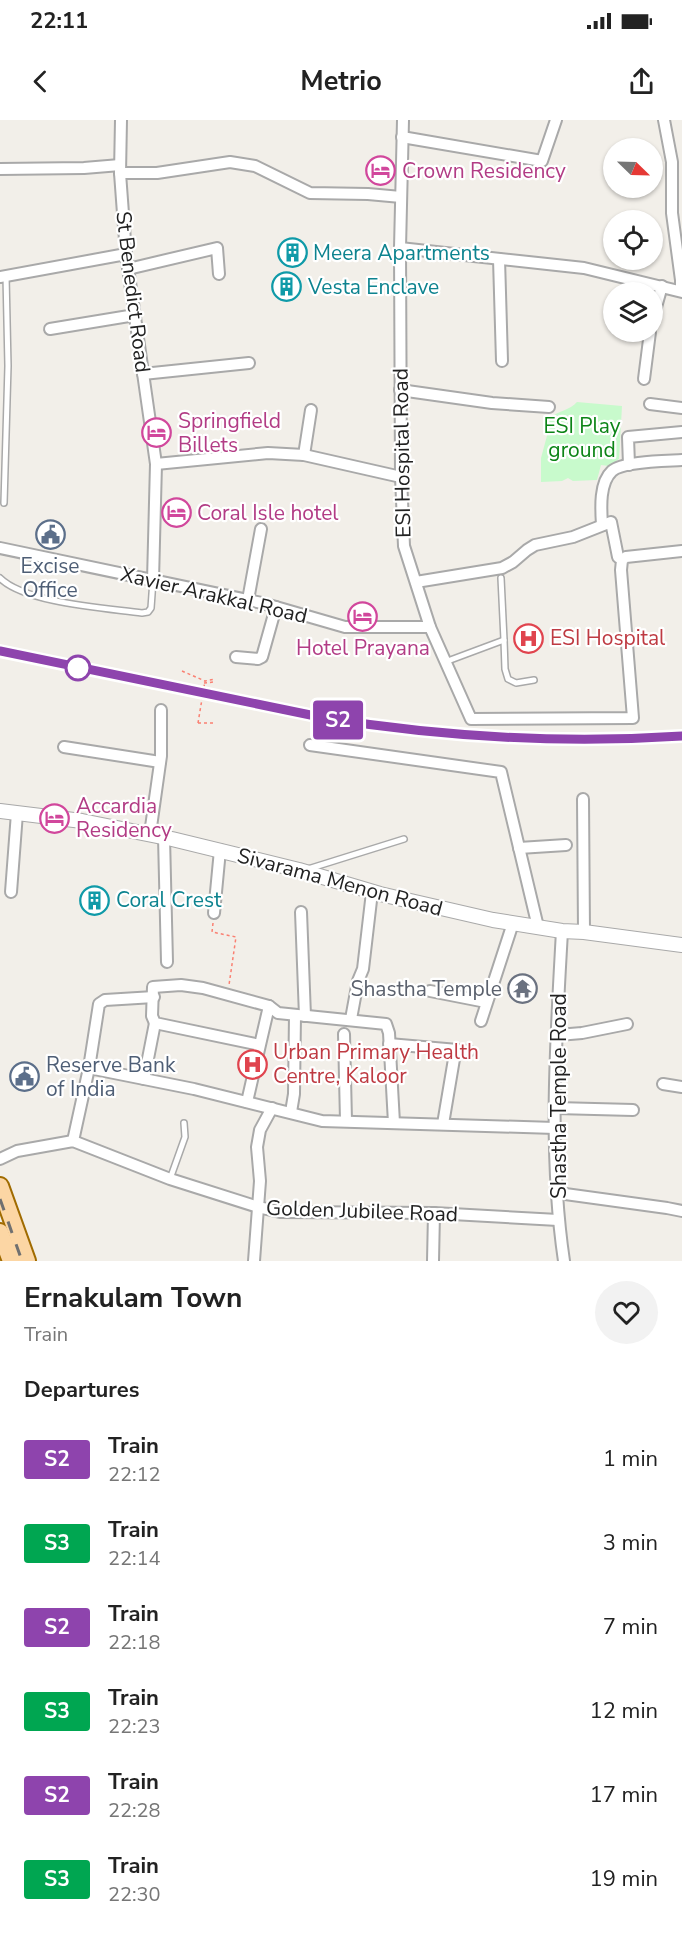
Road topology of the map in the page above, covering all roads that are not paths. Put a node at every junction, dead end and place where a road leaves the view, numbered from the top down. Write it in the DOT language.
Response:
graph roads {
  1 [pos="121,120"];
  2 [pos="404,120"];
  3 [pos="556,120"];
  4 [pos="664,120"];
  5 [pos="402,136"];
  6 [pos="0,169"];
  7 [pos="120,169"];
  8 [pos="400,197"];
  9 [pos="679,235"];
  10 [pos="400,248"];
  11 [pos="126,254"];
  12 [pos="499,259"];
  13 [pos="128,269"];
  14 [pos="219,274"];
  15 [pos="3,277"];
  16 [pos="645,282"];
  17 [pos="663,286"];
  18 [pos="681,291"];
  19 [pos="135,315"];
  20 [pos="50,328"];
  21 [pos="649,342"];
  22 [pos="502,361"];
  23 [pos="249,363"];
  24 [pos="143,374"];
  25 [pos="644,379"];
  26 [pos="400,390"];
  27 [pos="650,404"];
  28 [pos="549,407"];
  29 [pos="682,408"];
  30 [pos="311,410"];
  31 [pos="682,432"];
  32 [pos="304,455"];
  33 [pos="682,460"];
  34 [pos="156,464"];
  35 [pos="629,465"];
  36 [pos="401,477"];
  37 [pos="4,503"];
  38 [pos="602,525"];
  39 [pos="261,529"];
  40 [pos="0,548"];
  41 [pos="682,551"];
  42 [pos="618,557"];
  43 [pos="0,578"];
  44 [pos="501,578"];
  45 [pos="153,580"];
  46 [pos="416,582"];
  47 [pos="248,600"];
  48 [pos="276,607"];
  49 [pos="430,627"];
  50 [pos="504,640"];
  51 [pos="236,657"];
  52 [pos="445,662"];
  53 [pos="534,680"];
  54 [pos="161,710"];
  55 [pos="310,745"];
  56 [pos="64,747"];
  57 [pos="160,762"];
  58 [pos="583,799"];
  59 [pos="0,811"];
  60 [pos="17,813"];
  61 [pos="157,836"];
  62 [pos="404,839"];
  63 [pos="566,846"];
  64 [pos="519,848"];
  65 [pos="220,850"];
  66 [pos="301,871"];
  67 [pos="11,892"];
  68 [pos="372,892"];
  69 [pos="301,912"];
  70 [pos="214,913"];
  71 [pos="513,923"];
  72 [pos="538,927"];
  73 [pos="562,932"];
  74 [pos="585,932"];
  75 [pos="682,945"];
  76 [pos="167,962"];
  77 [pos="430,991"];
  78 [pos="154,997"];
  79 [pos="486,1002"];
  80 [pos="269,1006"];
  81 [pos="300,1016"];
  82 [pos="351,1019"];
  83 [pos="481,1021"];
  84 [pos="155,1023"];
  85 [pos="627,1024"];
  86 [pos="344,1034"];
  87 [pos="558,1035"];
  88 [pos="389,1044"];
  89 [pos="260,1046"];
  90 [pos="469,1051"];
  91 [pos="454,1059"];
  92 [pos="89,1068"];
  93 [pos="144,1078"];
  94 [pos="663,1084"];
  95 [pos="682,1087"];
  96 [pos="247,1101"];
  97 [pos="272,1108"];
  98 [pos="556,1108"];
  99 [pos="633,1110"];
  100 [pos="291,1112"];
  101 [pos="346,1121"];
  102 [pos="184,1123"];
  103 [pos="394,1123"];
  104 [pos="443,1124"];
  105 [pos="555,1128"];
  106 [pos="73,1141"];
  107 [pos="0,1159"];
  108 [pos="170,1179"];
  109 [pos="0,1186"];
  110 [pos="558,1193"];
  111 [pos="258,1207"];
  112 [pos="682,1211"];
  113 [pos="434,1213"];
  114 [pos="558,1220"];
  115 [pos="0,1232"];
  116 [pos="11,1261"];
  117 [pos="27,1261"];
  118 [pos="254,1261"];
  119 [pos="433,1261"];
  120 [pos="564,1261"];
  1 -- 7 [label="street, St Benedict Road"];
  2 -- 5 [label="street, ESI Hospital Road"];
  3 -- 5 [label="street"];
  4 -- 9 [label="street"];
  5 -- 8 [label="street, ESI Hospital Road"];
  6 -- 7 [label="street"];
  7 -- 8 [label="street"];
  7 -- 11 [label="street, St Benedict Road"];
  8 -- 10 [label="street, ESI Hospital Road"];
  9 -- 18 [label="street"];
  10 -- 12 [label="street"];
  10 -- 26 [label="street, ESI Hospital Road"];
  11 -- 13 [label="street, St Benedict Road"];
  11 -- 15 [label="street"];
  12 -- 16 [label="street"];
  12 -- 22 [label="street"];
  13 -- 14 [label="street"];
  13 -- 19 [label="street, St Benedict Road"];
  15 -- 37 [label="lane"];
  17 -- 18 [label="street"];
  19 -- 20 [label="street"];
  19 -- 24 [label="street, St Benedict Road"];
  21 -- 25 [label="street"];
  23 -- 24 [label="street"];
  24 -- 34 [label="street, St Benedict Road"];
  26 -- 28 [label="street"];
  26 -- 36 [label="street, ESI Hospital Road"];
  27 -- 29 [label="street"];
  30 -- 32 [label="street"];
  31 -- 35 [label="street"];
  32 -- 34 [label="street"];
  32 -- 36 [label="street"];
  33 -- 35 [label="street"];
  34 -- 45 [label="street, St Benedict Road"];
  35 -- 38 [label="street"];
  36 -- 46 [label="street, ESI Hospital Road"];
  38 -- 42 [label="street"];
  38 -- 46 [label="street"];
  39 -- 47 [label="street"];
  40 -- 45 [label="street, Xavier Arakkal Road"];
  41 -- 52 [label="street, ESI Hospital Road"];
  43 -- 45 [label="lane"];
  44 -- 50 [label="lane"];
  45 -- 47 [label="street, Xavier Arakkal Road"];
  46 -- 49 [label="street, ESI Hospital Road"];
  47 -- 48 [label="street, Xavier Arakkal Road"];
  48 -- 49 [label="street, Xavier Arakkal Road"];
  48 -- 51 [label="street"];
  49 -- 52 [label="street, ESI Hospital Road"];
  50 -- 52 [label="lane"];
  50 -- 53 [label="lane"];
  54 -- 57 [label="street"];
  55 -- 64 [label="street"];
  56 -- 57 [label="street"];
  57 -- 61 [label="street"];
  58 -- 74 [label="street"];
  59 -- 60 [label="street, Sivarama Menon Road"];
  60 -- 61 [label="street, Sivarama Menon Road"];
  60 -- 67 [label="street"];
  61 -- 65 [label="street, Sivarama Menon Road"];
  61 -- 76 [label="street"];
  62 -- 66 [label="lane"];
  63 -- 64 [label="street"];
  64 -- 72 [label="street"];
  65 -- 66 [label="street, Sivarama Menon Road"];
  65 -- 70 [label="street"];
  66 -- 68 [label="street, Sivarama Menon Road"];
  68 -- 71 [label="street, Sivarama Menon Road"];
  68 -- 82 [label="street"];
  69 -- 81 [label="street"];
  71 -- 72 [label="street, Sivarama Menon Road"];
  71 -- 79 [label="street"];
  72 -- 73 [label="street, Sivarama Menon Road"];
  73 -- 74 [label="street, Sivarama Menon Road"];
  73 -- 87 [label="street, Shastha Temple Road"];
  74 -- 75 [label="street, Sivarama Menon Road"];
  77 -- 79 [label="street"];
  78 -- 80 [label="street"];
  78 -- 84 [label="street"];
  78 -- 92 [label="street"];
  79 -- 83 [label="street"];
  80 -- 81 [label="street"];
  80 -- 89 [label="street"];
  81 -- 82 [label="street"];
  81 -- 100 [label="street"];
  82 -- 88 [label="street"];
  84 -- 89 [label="street"];
  84 -- 93 [label="street"];
  85 -- 87 [label="street"];
  86 -- 101 [label="street"];
  87 -- 98 [label="street, Shastha Temple Road"];
  88 -- 90 [label="street"];
  88 -- 103 [label="street"];
  89 -- 96 [label="street"];
  91 -- 104 [label="street"];
  92 -- 93 [label="street"];
  92 -- 106 [label="street"];
  93 -- 96 [label="street"];
  94 -- 95 [label="street"];
  96 -- 97 [label="street"];
  97 -- 100 [label="street"];
  97 -- 111 [label="street"];
  98 -- 99 [label="street"];
  98 -- 105 [label="street, Shastha Temple Road"];
  100 -- 101 [label="street"];
  101 -- 103 [label="street"];
  102 -- 108 [label="lane"];
  103 -- 104 [label="street"];
  104 -- 105 [label="street"];
  105 -- 110 [label="street, Shastha Temple Road"];
  106 -- 107 [label="street"];
  106 -- 108 [label="street, Golden Jubilee Road"];
  108 -- 111 [label="street, Golden Jubilee Road"];
  109 -- 117 [label="main road"];
  110 -- 112 [label="street"];
  110 -- 114 [label="street, Shastha Temple Road"];
  111 -- 113 [label="street, Golden Jubilee Road"];
  111 -- 118 [label="street"];
  113 -- 114 [label="street, Golden Jubilee Road"];
  113 -- 119 [label="street"];
  114 -- 120 [label="street, Shastha Temple Road"];
  115 -- 116 [label="main road"];
}
